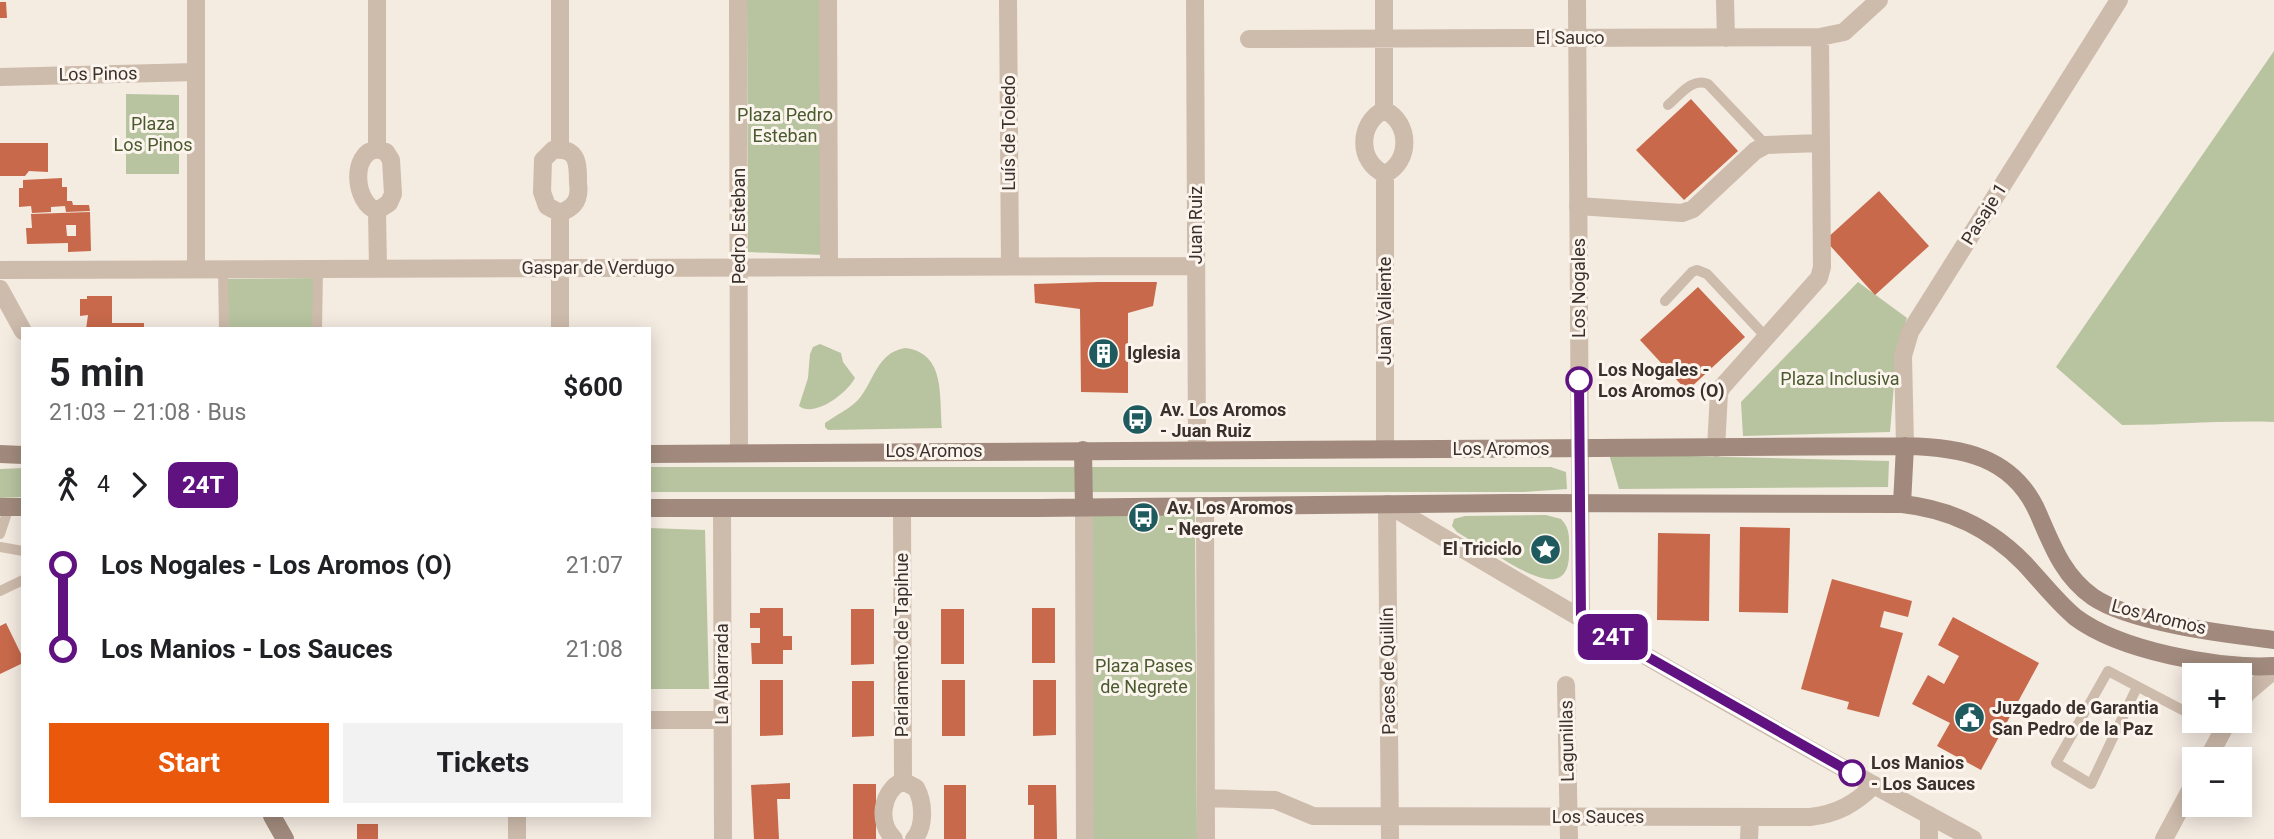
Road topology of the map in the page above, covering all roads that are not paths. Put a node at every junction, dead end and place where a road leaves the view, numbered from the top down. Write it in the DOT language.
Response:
graph roads {
  1 [pos="196,0"];
  2 [pos="377,0"];
  3 [pos="560,0"];
  4 [pos="738,0"];
  5 [pos="828,0"];
  6 [pos="1008,0"];
  7 [pos="1195,0"];
  8 [pos="1384,0"];
  9 [pos="1577,0"];
  10 [pos="1725,0"];
  11 [pos="1879,0"];
  12 [pos="2119,0"];
  13 [pos="1820,37"];
  14 [pos="1249,38"];
  15 [pos="1726,38"];
  16 [pos="1384,39"];
  17 [pos="1578,39"];
  18 [pos="196,72"];
  19 [pos="0,77"];
  20 [pos="1668,105"];
  21 [pos="1384,110"];
  22 [pos="1821,143"];
  23 [pos="1766,145"];
  24 [pos="377,149"];
  25 [pos="560,150"];
  26 [pos="1385,174"];
  27 [pos="1578,206"];
  28 [pos="377,211"];
  29 [pos="559,213"];
  30 [pos="1010,266"];
  31 [pos="1196,266"];
  32 [pos="739,267"];
  33 [pos="829,267"];
  34 [pos="378,268"];
  35 [pos="560,268"];
  36 [pos="197,269"];
  37 [pos="223,269"];
  38 [pos="318,269"];
  39 [pos="0,270"];
  40 [pos="0,289"];
  41 [pos="1665,301"];
  42 [pos="21,327"];
  43 [pos="225,327"];
  44 [pos="317,327"];
  45 [pos="559,327"];
  46 [pos="1766,337"];
  47 [pos="1905,446"];
  48 [pos="1385,448"];
  49 [pos="1716,448"];
  50 [pos="1197,449"];
  51 [pos="1580,449"];
  52 [pos="1083,450"];
  53 [pos="739,453"];
  54 [pos="0,454"];
  55 [pos="21,454"];
  56 [pos="651,454"];
  57 [pos="1580,503"];
  58 [pos="1387,504"];
  59 [pos="1902,504"];
  60 [pos="1205,506"];
  61 [pos="11,507"];
  62 [pos="1084,507"];
  63 [pos="651,508"];
  64 [pos="722,508"];
  65 [pos="902,508"];
  66 [pos="0,534"];
  67 [pos="0,547"];
  68 [pos="21,552"];
  69 [pos="21,581"];
  70 [pos="0,591"];
  71 [pos="1581,619"];
  72 [pos="2274,640"];
  73 [pos="2274,668"];
  74 [pos="1566,685"];
  75 [pos="2137,687"];
  76 [pos="2252,689"];
  77 [pos="2182,710"];
  78 [pos="651,720"];
  79 [pos="722,720"];
  80 [pos="902,781"];
  81 [pos="1874,785"];
  82 [pos="1206,798"];
  83 [pos="2182,805"];
  84 [pos="1929,815"];
  85 [pos="1390,816"];
  86 [pos="274,817"];
  87 [pos="517,817"];
  88 [pos="1569,817"];
  89 [pos="1749,817"];
  90 [pos="285,839"];
  91 [pos="517,839"];
  92 [pos="723,839"];
  93 [pos="894,839"];
  94 [pos="914,839"];
  95 [pos="1085,839"];
  96 [pos="1206,839"];
  97 [pos="1390,839"];
  98 [pos="1569,839"];
  99 [pos="1749,839"];
  100 [pos="1929,839"];
  101 [pos="1973,839"];
  102 [pos="2164,839"];
  1 -- 18 [label="street"];
  2 -- 24 [label="street"];
  3 -- 25 [label="street"];
  4 -- 32 [label="street, Pedro Esteban"];
  5 -- 33 [label="street"];
  6 -- 30 [label="street, Luís de Toledo"];
  7 -- 31 [label="street, Juan Ruiz"];
  8 -- 16 [label="street"];
  9 -- 17 [label="street, Los Nogales"];
  10 -- 15 [label="street"];
  11 -- 13 [label="street, El Sauco"];
  12 -- 47 [label="street, Pasaje 1"];
  13 -- 15 [label="street, El Sauco"];
  13 -- 22 [label="street"];
  14 -- 16 [label="street, El Sauco"];
  15 -- 17 [label="street, El Sauco"];
  16 -- 17 [label="street, El Sauco"];
  16 -- 21 [label="street"];
  17 -- 27 [label="street, Los Nogales"];
  18 -- 19 [label="street, Los Pinos"];
  18 -- 36 [label="street"];
  20 -- 23 [label="lane"];
  21 -- 26 [label="street"];
  21 -- 26 [label="street"];
  22 -- 23 [label="street"];
  22 -- 46 [label="street"];
  23 -- 27 [label="street"];
  24 -- 28 [label="street"];
  24 -- 28 [label="street"];
  25 -- 29 [label="street"];
  25 -- 29 [label="street"];
  26 -- 48 [label="street, Juan Valiente"];
  27 -- 51 [label="street, Los Nogales"];
  28 -- 34 [label="street"];
  29 -- 35 [label="street"];
  30 -- 31 [label="street, Gaspar de Verdugo"];
  30 -- 33 [label="street, Gaspar de Verdugo"];
  31 -- 50 [label="street, Juan Ruiz"];
  32 -- 33 [label="street, Gaspar de Verdugo"];
  32 -- 35 [label="street, Gaspar de Verdugo"];
  32 -- 53 [label="street, Pedro Esteban"];
  34 -- 35 [label="street, Gaspar de Verdugo"];
  34 -- 38 [label="street, Gaspar de Verdugo"];
  35 -- 45 [label="street"];
  36 -- 37 [label="street, Gaspar de Verdugo"];
  36 -- 39 [label="street, Gaspar de Verdugo"];
  37 -- 38 [label="street, Gaspar de Verdugo"];
  37 -- 43 [label="lane"];
  38 -- 44 [label="lane"];
  40 -- 42 [label="street"];
  41 -- 46 [label="lane"];
  46 -- 49 [label="street"];
  47 -- 49 [label="main road, Los Aromos"];
  47 -- 59 [label="main road"];
  47 -- 72 [label="main road, Los Aromos"];
  48 -- 50 [label="main road, Los Aromos"];
  48 -- 51 [label="main road, Los Aromos"];
  49 -- 51 [label="main road, Los Aromos"];
  50 -- 52 [label="main road, Los Aromos"];
  51 -- 57 [label="street, Los Nogales"];
  52 -- 53 [label="main road, Los Aromos"];
  52 -- 62 [label="main road"];
  53 -- 56 [label="main road, Los Aromos"];
  54 -- 55 [label="main road"];
  57 -- 58 [label="main road, Los Aromos"];
  57 -- 59 [label="main road, Los Aromos"];
  57 -- 71 [label="street, Los Nogales"];
  58 -- 60 [label="main road, Los Aromos"];
  58 -- 71 [label="street"];
  58 -- 85 [label="street, Paces de Quillín"];
  59 -- 73 [label="main road, Los Aromos"];
  60 -- 62 [label="main road, Los Aromos"];
  60 -- 82 [label="street"];
  61 -- 66 [label="lane"];
  62 -- 65 [label="main road, Los Aromos"];
  62 -- 95 [label="street"];
  63 -- 64 [label="main road, Los Aromos"];
  64 -- 65 [label="main road, Los Aromos"];
  64 -- 79 [label="street, La Albarrada"];
  65 -- 80 [label="street, Parlamento de Tapihue"];
  67 -- 68 [label="lane"];
  69 -- 70 [label="lane"];
  71 -- 81 [label="street"];
  73 -- 76 [label="street"];
  74 -- 88 [label="street, Lagunillas"];
  75 -- 75 [label="lane"];
  75 -- 77 [label="lane"];
  78 -- 79 [label="street"];
  79 -- 92 [label="street, La Albarrada"];
  80 -- 93 [label="street"];
  80 -- 94 [label="street"];
  81 -- 84 [label="street"];
  81 -- 89 [label="street, Los Sauces"];
  82 -- 85 [label="street, Los Sauces"];
  82 -- 96 [label="street"];
  83 -- 102 [label="street"];
  84 -- 100 [label="street"];
  84 -- 101 [label="street"];
  85 -- 88 [label="street, Los Sauces"];
  85 -- 97 [label="street, Paces de Quillín"];
  86 -- 90 [label="main road"];
  87 -- 91 [label="street"];
  88 -- 89 [label="street, Los Sauces"];
  88 -- 98 [label="street, Lagunillas"];
  89 -- 99 [label="street"];
}
